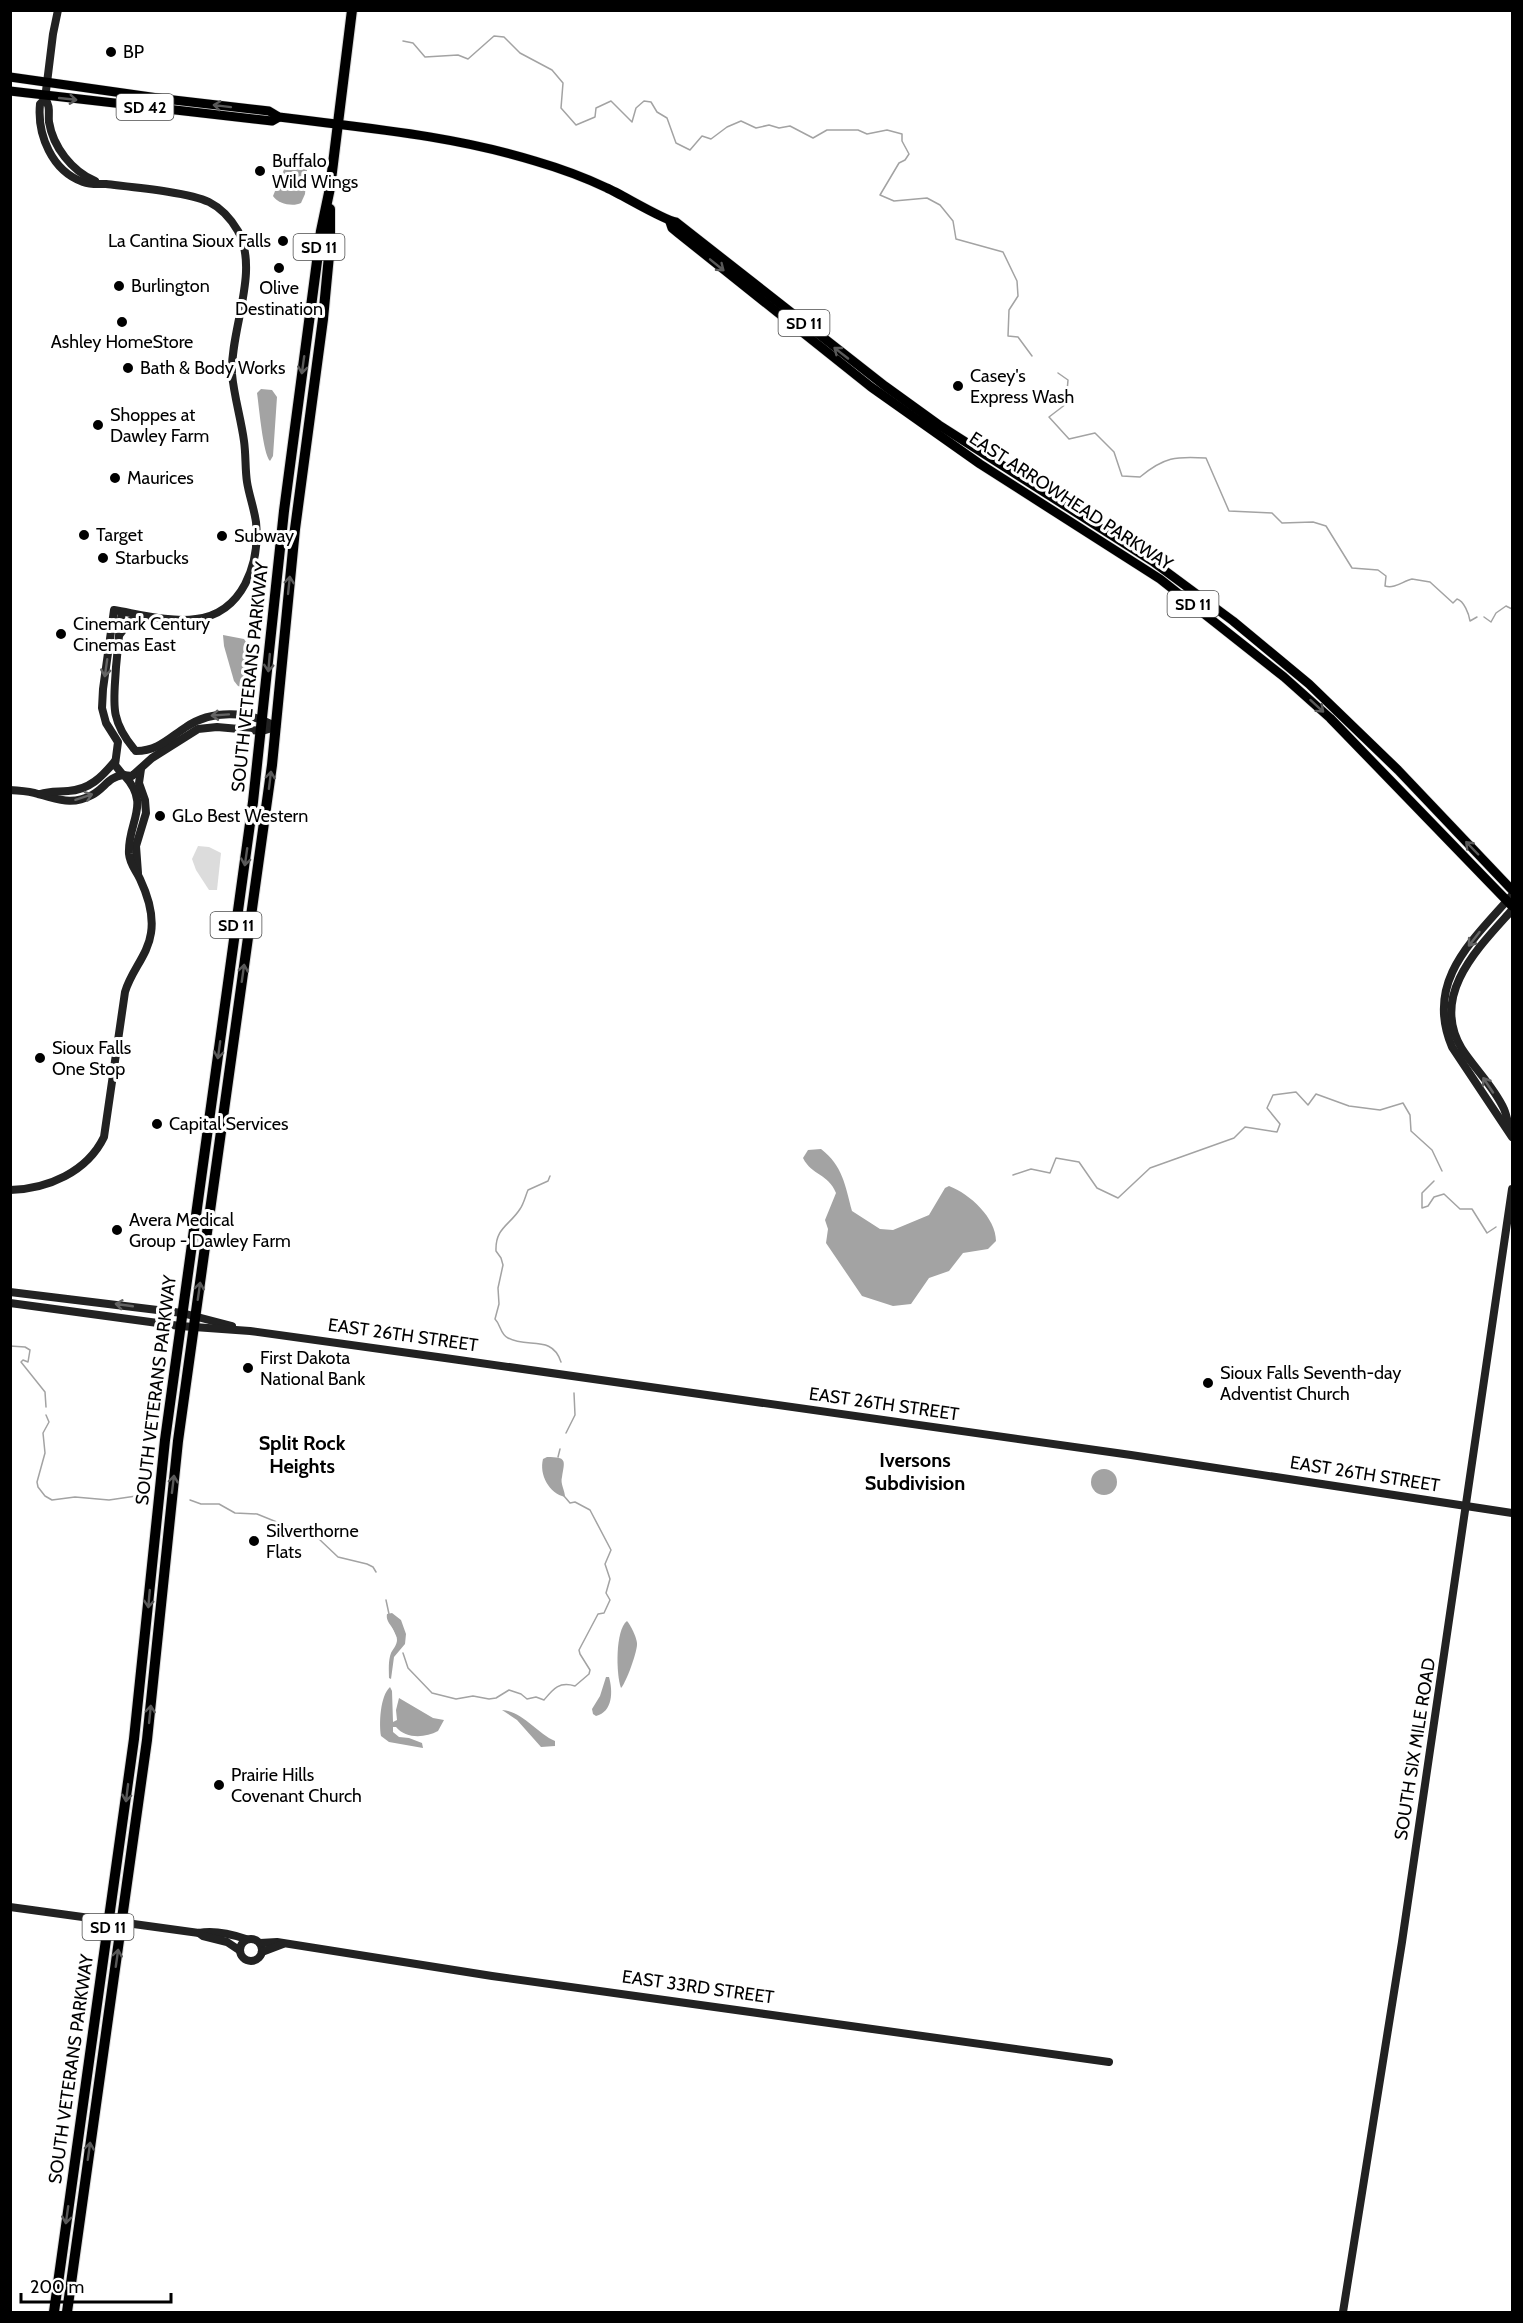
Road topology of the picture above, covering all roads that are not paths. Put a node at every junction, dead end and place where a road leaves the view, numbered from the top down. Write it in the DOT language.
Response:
graph roads {
  1 [pos="58,10"];
  2 [pos="352,10"];
  3 [pos="10,77"];
  4 [pos="48,83"];
  5 [pos="10,91"];
  6 [pos="46,98"];
  7 [pos="279,117"];
  8 [pos="338,124"];
  9 [pos="104,184"];
  10 [pos="330,188"];
  11 [pos="670,222"];
  12 [pos="118,611"];
  13 [pos="154,616"];
  14 [pos="1218,623"];
  15 [pos="118,640"];
  16 [pos="1309,684"];
  17 [pos="263,719"];
  18 [pos="276,727"];
  19 [pos="262,731"];
  20 [pos="135,750"];
  21 [pos="116,758"];
  22 [pos="142,768"];
  23 [pos="1384,773"];
  24 [pos="123,775"];
  25 [pos="10,790"];
  26 [pos="39,794"];
  27 [pos="1437,811"];
  28 [pos="138,876"];
  29 [pos="1512,890"];
  30 [pos="1511,903"];
  31 [pos="1512,1139"];
  32 [pos="1512,1189"];
  33 [pos="10,1190"];
  34 [pos="10,1292"];
  35 [pos="10,1303"];
  36 [pos="182,1313"];
  37 [pos="194,1322"];
  38 [pos="180,1326"];
  39 [pos="1467,1506"];
  40 [pos="1512,1513"];
  41 [pos="10,1908"];
  42 [pos="109,1920"];
  43 [pos="122,1922"];
  44 [pos="199,1933"];
  45 [pos="246,1939"];
  46 [pos="261,1948"];
  47 [pos="239,1950"];
  48 [pos="1108,2062"];
  49 [pos="54,2313"];
  50 [pos="66,2313"];
  51 [pos="1343,2313"];
  1 -- 4 [label="street"];
  2 -- 8 [label="highway, SOUTH VETERANS PARKWAY"];
  3 -- 4 [label="main road, EAST ARROWHEAD PARKWAY / SD 42"];
  4 -- 6 [label="street"];
  7 -- 4 [label="main road, EAST ARROWHEAD PARKWAY / SD 42, one-way"];
  5 -- 6 [label="main road, EAST ARROWHEAD PARKWAY / SD 42"];
  6 -- 7 [label="main road, EAST ARROWHEAD PARKWAY / SD 42, one-way"];
  6 -- 9 [label="street"];
  6 -- 9 [label="street"];
  7 -- 8 [label="main road, EAST ARROWHEAD PARKWAY / SD 42"];
  8 -- 10 [label="highway, SOUTH VETERANS PARKWAY / SD 11"];
  8 -- 11 [label="main road, EAST ARROWHEAD PARKWAY / SD 11"];
  9 -- 13 [label="street"];
  10 -- 17 [label="highway, SOUTH VETERANS PARKWAY / SD 11, one-way"];
  18 -- 10 [label="highway, SOUTH VETERANS PARKWAY / SD 11, one-way"];
  11 -- 14 [label="main road, EAST ARROWHEAD PARKWAY / SD 11, one-way"];
  16 -- 11 [label="main road, EAST ARROWHEAD PARKWAY / SD 11, one-way"];
  12 -- 13 [label="street"];
  12 -- 15 [label="street"];
  12 -- 21 [label="street, one-way"];
  13 -- 15 [label="street"];
  14 -- 16 [label="main road"];
  14 -- 23 [label="main road, EAST ARROWHEAD PARKWAY / SD 11, one-way"];
  15 -- 20 [label="street"];
  16 -- 27 [label="main road, EAST ARROWHEAD PARKWAY / SD 11"];
  17 -- 18 [label="street"];
  17 -- 19 [label="highway, SOUTH VETERANS PARKWAY / SD 11"];
  17 -- 20 [label="street, one-way"];
  18 -- 19 [label="street"];
  37 -- 18 [label="highway, SOUTH VETERANS PARKWAY / SD 11, one-way"];
  19 -- 22 [label="street"];
  19 -- 36 [label="highway, SOUTH VETERANS PARKWAY / SD 11, one-way"];
  20 -- 21 [label="street"];
  20 -- 22 [label="street"];
  21 -- 24 [label="street"];
  21 -- 26 [label="street"];
  22 -- 24 [label="street"];
  22 -- 28 [label="street"];
  23 -- 27 [label="main road"];
  23 -- 30 [label="main road, EAST ARROWHEAD PARKWAY / SD 11"];
  26 -- 24 [label="street, one-way"];
  24 -- 28 [label="street"];
  25 -- 26 [label="street"];
  29 -- 27 [label="main road, EAST ARROWHEAD PARKWAY / SD 11, one-way"];
  28 -- 33 [label="street"];
  30 -- 31 [label="street"];
  32 -- 39 [label="street, SOUTH SIX MILE ROAD"];
  36 -- 34 [label="street, EAST 26TH STREET, one-way"];
  35 -- 38 [label="street, EAST 26TH STREET"];
  36 -- 37 [label="street, EAST 26TH STREET"];
  36 -- 38 [label="highway, SOUTH VETERANS PARKWAY / SD 11"];
  37 -- 38 [label="street, EAST 26TH STREET"];
  37 -- 39 [label="street, EAST 26TH STREET"];
  43 -- 37 [label="highway, SOUTH VETERANS PARKWAY / SD 11, one-way"];
  38 -- 42 [label="highway, SOUTH VETERANS PARKWAY / SD 11, one-way"];
  39 -- 40 [label="street, EAST 26TH STREET"];
  39 -- 51 [label="street, SOUTH SIX MILE ROAD"];
  41 -- 42 [label="street, EAST 33RD STREET"];
  42 -- 43 [label="street, EAST 33RD STREET"];
  42 -- 49 [label="highway, SOUTH VETERANS PARKWAY / SD 11, one-way"];
  43 -- 44 [label="street, EAST 33RD STREET"];
  50 -- 43 [label="highway, SOUTH VETERANS PARKWAY / SD 11, one-way"];
  44 -- 45 [label="street, EAST 33RD STREET"];
  44 -- 47 [label="street, EAST 33RD STREET"];
  45 -- 46 [label="street, EAST 33RD STREET"];
  45 -- 47 [label="street"];
  46 -- 47 [label="street, EAST 33RD STREET"];
  46 -- 48 [label="street, EAST 33RD STREET"];
}
